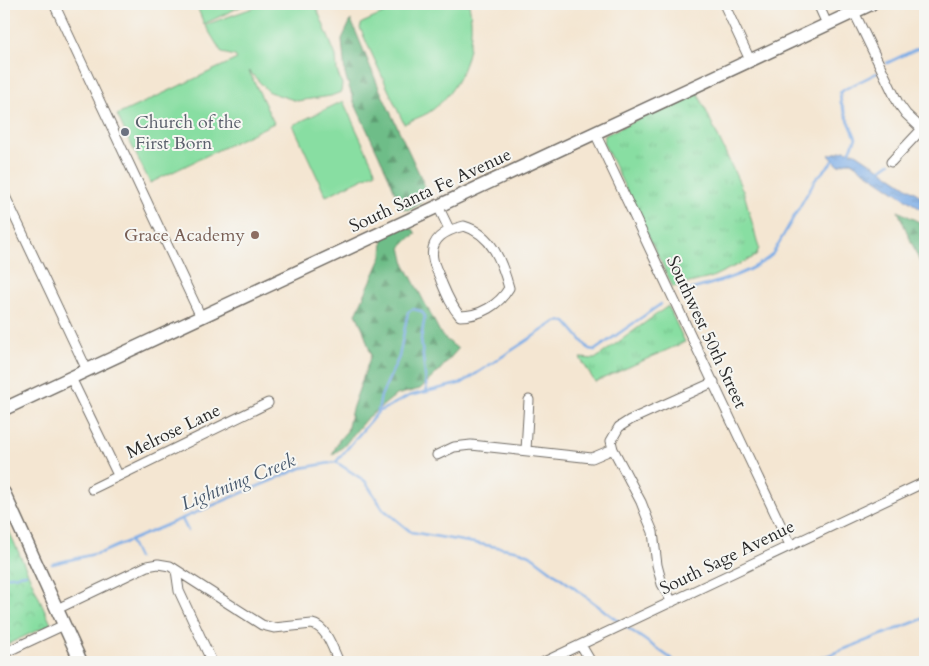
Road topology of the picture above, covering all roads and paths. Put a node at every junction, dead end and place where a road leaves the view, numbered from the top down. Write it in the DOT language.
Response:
graph roads {
  1 [pos="54,4"];
  2 [pos="724,4"];
  3 [pos="818,4"];
  4 [pos="871,4"];
  5 [pos="854,12"];
  6 [pos="827,24"];
  7 [pos="750,60"];
  8 [pos="924,130"];
  9 [pos="595,133"];
  10 [pos="891,162"];
  11 [pos="4,194"];
  12 [pos="438,206"];
  13 [pos="449,230"];
  14 [pos="200,317"];
  15 [pos="87,370"];
  16 [pos="71,378"];
  17 [pos="714,382"];
  18 [pos="528,400"];
  19 [pos="268,403"];
  20 [pos="4,409"];
  21 [pos="613,449"];
  22 [pos="526,450"];
  23 [pos="437,455"];
  24 [pos="118,475"];
  25 [pos="925,482"];
  26 [pos="92,489"];
  27 [pos="4,493"];
  28 [pos="790,545"];
  29 [pos="176,570"];
  30 [pos="672,602"];
  31 [pos="57,609"];
  32 [pos="64,625"];
  33 [pos="581,645"];
  34 [pos="4,653"];
  35 [pos="81,662"];
  36 [pos="212,662"];
  37 [pos="339,662"];
  38 [pos="544,662"];
  39 [pos="590,662"];
  1 -- 14 [label="street"];
  2 -- 7 [label="street"];
  3 -- 6 [label="street"];
  4 -- 5 [label="street, South Santa Fe Avenue"];
  5 -- 6 [label="street, South Santa Fe Avenue"];
  5 -- 8 [label="street"];
  6 -- 7 [label="street, South Santa Fe Avenue"];
  7 -- 9 [label="street, South Santa Fe Avenue"];
  8 -- 10 [label="street"];
  9 -- 12 [label="street, South Santa Fe Avenue"];
  9 -- 17 [label="street, Southwest 50th Street"];
  11 -- 15 [label="street"];
  12 -- 13 [label="street"];
  12 -- 14 [label="street, South Santa Fe Avenue"];
  13 -- 13 [label="street"];
  14 -- 15 [label="street, South Santa Fe Avenue"];
  15 -- 16 [label="street, South Santa Fe Avenue"];
  16 -- 20 [label="street, South Santa Fe Avenue"];
  16 -- 24 [label="street"];
  17 -- 21 [label="street"];
  17 -- 28 [label="street, Southwest 50th Street"];
  18 -- 22 [label="street"];
  19 -- 24 [label="street, Melrose Lane"];
  21 -- 22 [label="street"];
  21 -- 30 [label="street"];
  22 -- 23 [label="street"];
  24 -- 26 [label="street, Melrose Lane"];
  25 -- 28 [label="street, South Sage Avenue"];
  27 -- 31 [label="street"];
  28 -- 30 [label="street, South Sage Avenue"];
  29 -- 31 [label="street"];
  29 -- 36 [label="street"];
  29 -- 37 [label="street"];
  30 -- 33 [label="street, South Sage Avenue"];
  31 -- 32 [label="street"];
  32 -- 34 [label="street"];
  32 -- 35 [label="street"];
  33 -- 38 [label="street, South Sage Avenue"];
  33 -- 39 [label="street"];
}
